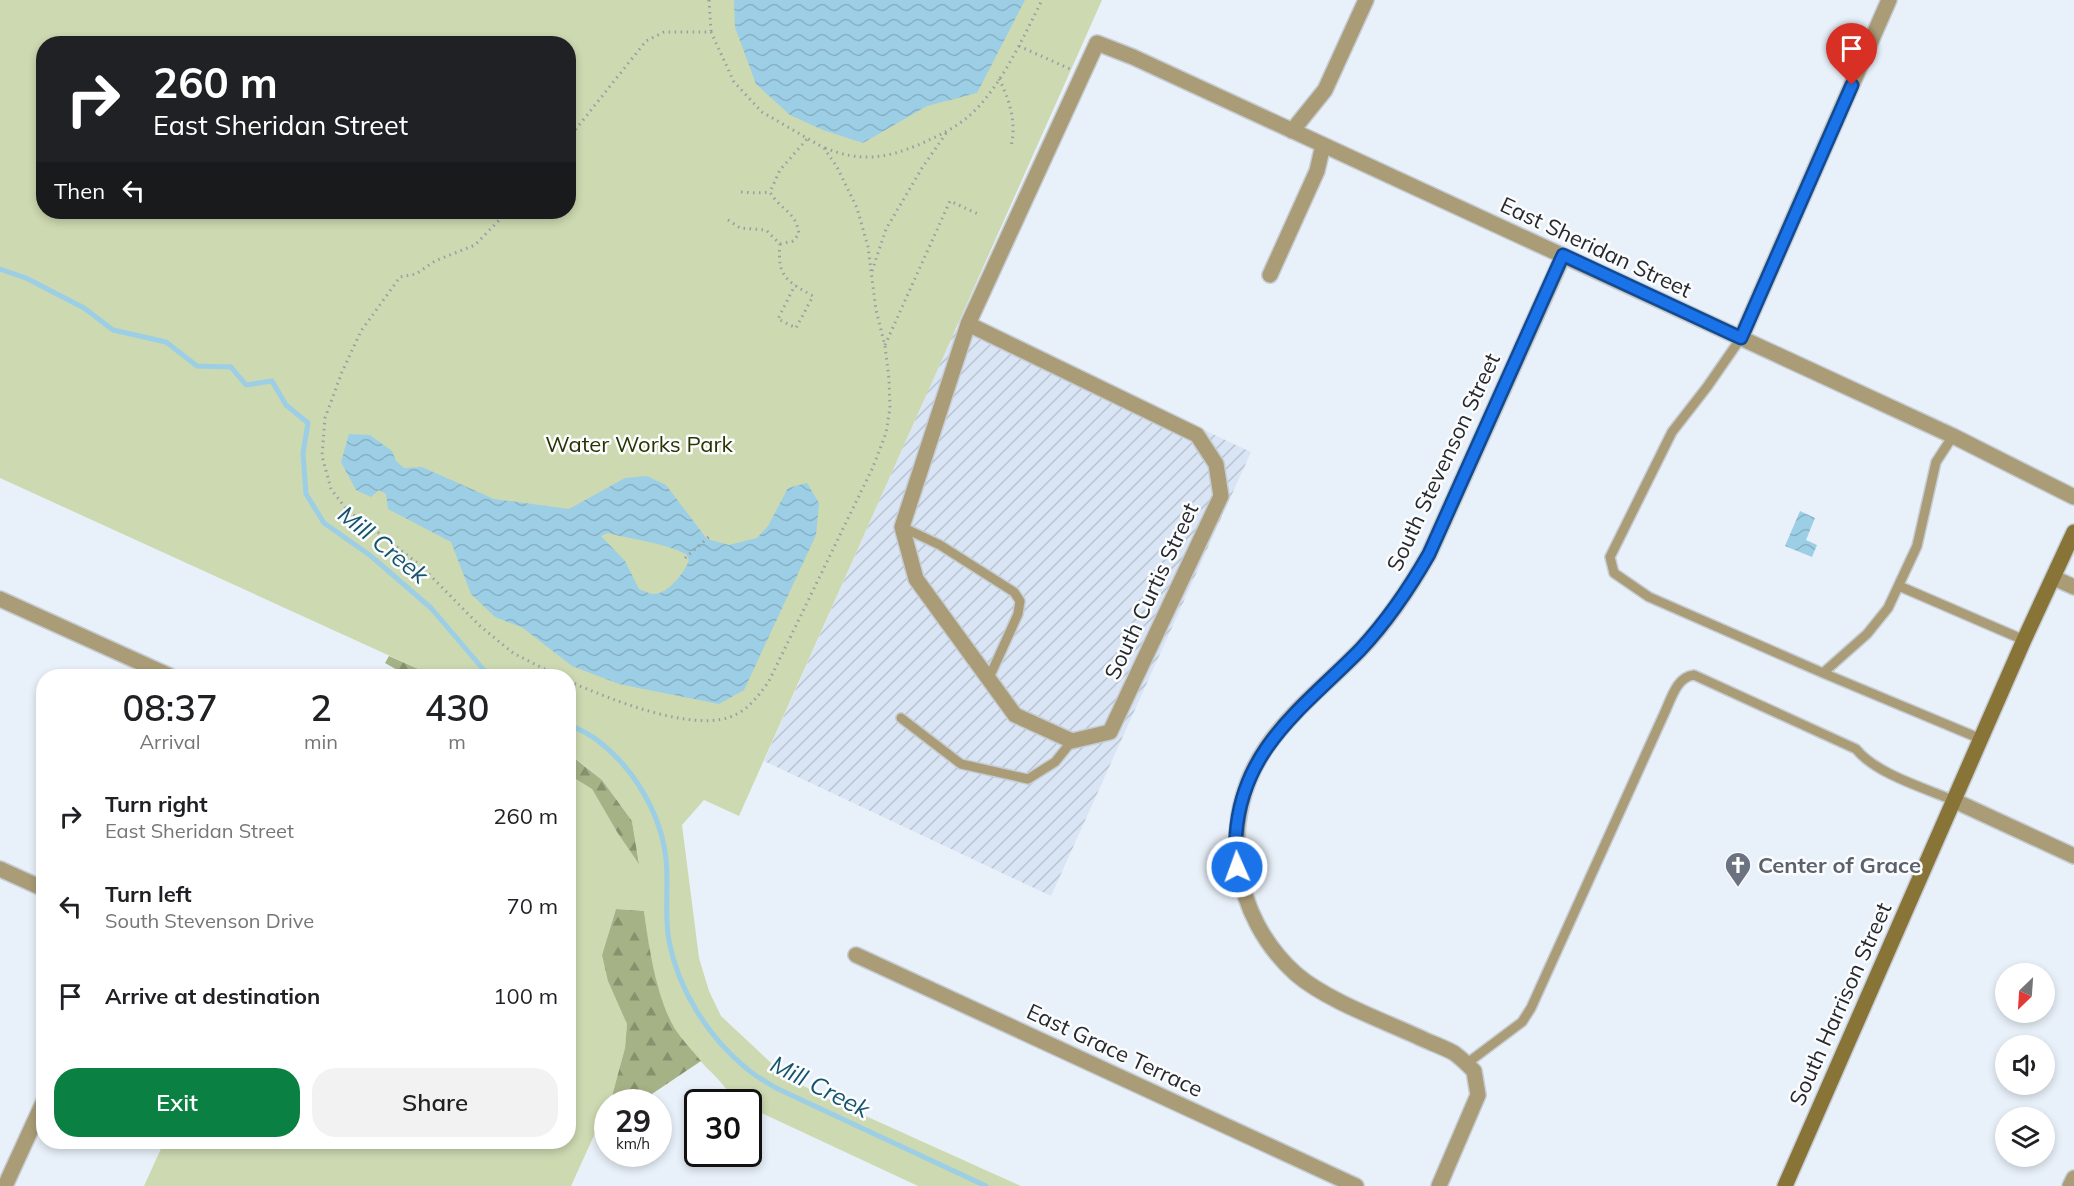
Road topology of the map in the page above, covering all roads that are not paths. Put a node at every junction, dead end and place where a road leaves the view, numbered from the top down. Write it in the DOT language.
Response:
graph roads {
  1 [pos="1366,0"];
  2 [pos="1889,0"];
  3 [pos="1292,131"];
  4 [pos="1323,145"];
  5 [pos="1563,255"];
  6 [pos="1270,275"];
  7 [pos="969,324"];
  8 [pos="1741,338"];
  9 [pos="1953,436"];
  10 [pos="2074,497"];
  11 [pos="902,527"];
  12 [pos="2074,532"];
  13 [pos="2054,578"];
  14 [pos="1899,586"];
  15 [pos="2074,587"];
  16 [pos="0,599"];
  17 [pos="2024,640"];
  18 [pos="155,669"];
  19 [pos="1823,674"];
  20 [pos="989,678"];
  21 [pos="901,718"];
  22 [pos="1981,739"];
  23 [pos="1072,741"];
  24 [pos="1955,801"];
  25 [pos="2074,856"];
  26 [pos="0,869"];
  27 [pos="36,885"];
  28 [pos="856,954"];
  29 [pos="1466,1064"];
  30 [pos="36,1118"];
  31 [pos="2074,1178"];
  32 [pos="5,1186"];
  33 [pos="1356,1186"];
  34 [pos="1439,1186"];
  35 [pos="1785,1186"];
  36 [pos="2070,1186"];
  1 -- 3 [label="street"];
  2 -- 8 [label="street"];
  3 -- 4 [label="street, East Sheridan Street"];
  3 -- 7 [label="street, East Sheridan Street"];
  4 -- 5 [label="street, East Sheridan Street"];
  4 -- 6 [label="street"];
  5 -- 8 [label="street, East Sheridan Street"];
  5 -- 29 [label="street, South Stevenson Street"];
  7 -- 11 [label="street"];
  7 -- 23 [label="street, South Curtis Street"];
  8 -- 9 [label="street, East Sheridan Street"];
  8 -- 19 [label="lane"];
  9 -- 10 [label="street, East Sheridan Street"];
  9 -- 14 [label="lane"];
  11 -- 20 [label="street"];
  11 -- 20 [label="lane"];
  12 -- 13 [label="street, South Harrison Street"];
  13 -- 15 [label="street"];
  13 -- 17 [label="street, South Harrison Street"];
  14 -- 17 [label="lane"];
  14 -- 19 [label="lane"];
  16 -- 18 [label="street"];
  17 -- 22 [label="street, South Harrison Street"];
  19 -- 22 [label="lane"];
  20 -- 23 [label="street"];
  21 -- 23 [label="lane"];
  22 -- 24 [label="street, South Harrison Street"];
  24 -- 25 [label="street"];
  24 -- 29 [label="lane"];
  24 -- 35 [label="street, South Harrison Street"];
  26 -- 27 [label="street"];
  28 -- 33 [label="street, East Grace Terrace"];
  29 -- 34 [label="street"];
  30 -- 32 [label="street"];
  31 -- 36 [label="street"];
}
